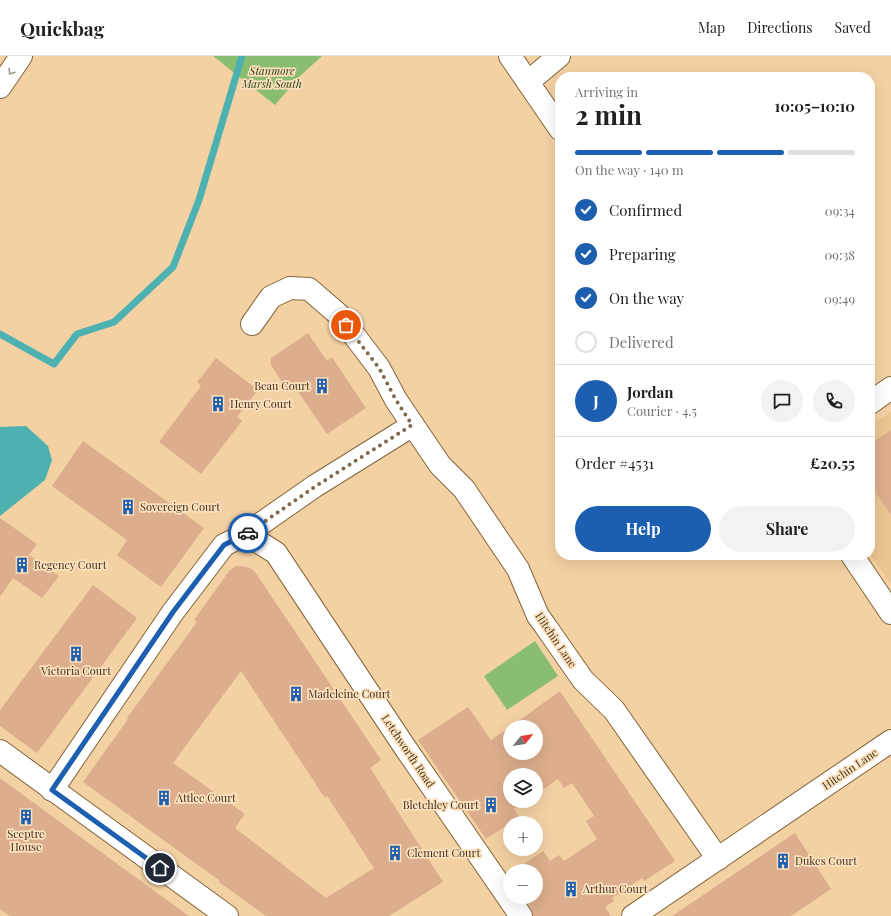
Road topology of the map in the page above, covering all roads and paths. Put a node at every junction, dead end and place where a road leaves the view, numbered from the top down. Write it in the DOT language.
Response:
graph roads {
  1 [pos="21,56"];
  2 [pos="510,56"];
  3 [pos="559,56"];
  4 [pos="528,82"];
  5 [pos="0,87"];
  6 [pos="555,122"];
  7 [pos="252,324"];
  8 [pos="891,388"];
  9 [pos="875,399"];
  10 [pos="412,425"];
  11 [pos="246,534"];
  12 [pos="855,560"];
  13 [pos="891,613"];
  14 [pos="891,741"];
  15 [pos="0,751"];
  16 [pos="52,790"];
  17 [pos="718,859"];
  18 [pos="228,916"];
  19 [pos="521,916"];
  20 [pos="634,916"];
  1 -- 5 [label="street, one-way"];
  2 -- 4 [label="street"];
  3 -- 4 [label="street"];
  4 -- 6 [label="street"];
  7 -- 10 [label="street, Hitchin Lane"];
  8 -- 9 [label="street"];
  10 -- 11 [label="street"];
  10 -- 17 [label="street, Hitchin Lane"];
  11 -- 16 [label="street"];
  11 -- 19 [label="street, Letchworth Road"];
  12 -- 13 [label="street"];
  14 -- 17 [label="street, Hitchin Lane"];
  15 -- 16 [label="street"];
  16 -- 18 [label="street"];
  17 -- 20 [label="street"];
}
